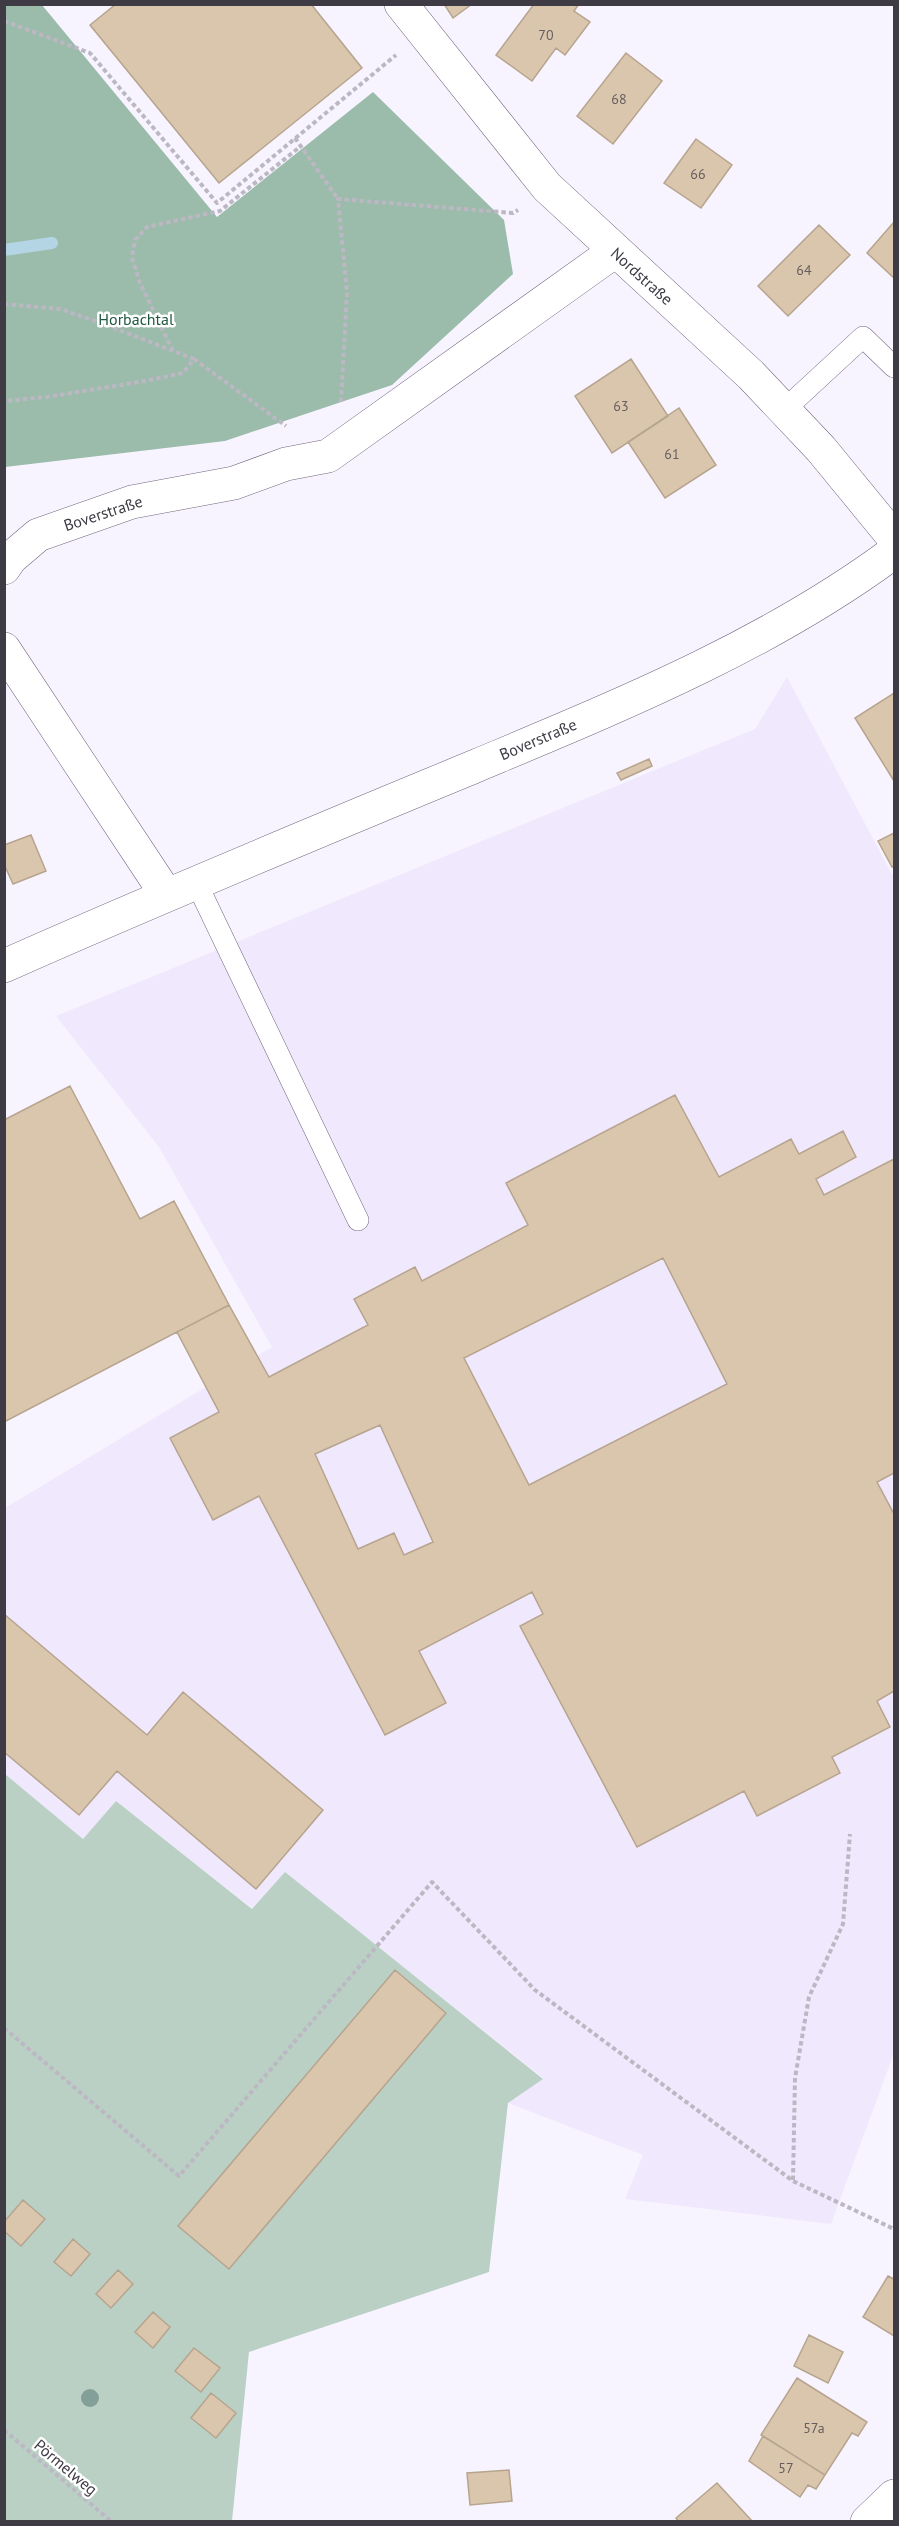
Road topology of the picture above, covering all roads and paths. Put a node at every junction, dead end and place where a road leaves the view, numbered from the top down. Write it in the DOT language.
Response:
graph roads {
  1 [pos="400,4"];
  2 [pos="4,21"];
  3 [pos="422,34"];
  4 [pos="295,138"];
  5 [pos="300,146"];
  6 [pos="547,188"];
  7 [pos="338,199"];
  8 [pos="615,251"];
  9 [pos="4,304"];
  10 [pos="174,351"];
  11 [pos="194,359"];
  12 [pos="894,367"];
  13 [pos="4,401"];
  14 [pos="784,410"];
  15 [pos="333,453"];
  16 [pos="894,538"];
  17 [pos="894,552"];
  18 [pos="4,568"];
  19 [pos="4,649"];
  20 [pos="196,882"];
  21 [pos="166,894"];
  22 [pos="4,966"];
  23 [pos="358,1220"];
  24 [pos="850,1834"];
  25 [pos="4,2028"];
  26 [pos="794,2181"];
  27 [pos="894,2229"];
  28 [pos="4,2430"];
  29 [pos="894,2496"];
  30 [pos="112,2522"];
  31 [pos="867,2522"];
  1 -- 3 [label="street, Nordstraße"];
  2 -- 4 [label="path"];
  3 -- 4 [label="path"];
  3 -- 6 [label="street, Nordstraße"];
  4 -- 5 [label="path"];
  5 -- 7 [label="path"];
  5 -- 10 [label="path"];
  6 -- 7 [label="path"];
  6 -- 8 [label="street, Nordstraße"];
  7 -- 15 [label="path"];
  8 -- 14 [label="street, Nordstraße"];
  8 -- 15 [label="street, Boverstraße"];
  9 -- 10 [label="path"];
  10 -- 11 [label="path"];
  11 -- 13 [label="path"];
  11 -- 15 [label="path"];
  12 -- 14 [label="lane"];
  14 -- 16 [label="street, Nordstraße"];
  15 -- 18 [label="street, Boverstraße"];
  17 -- 20 [label="street, Boverstraße"];
  19 -- 21 [label="street"];
  20 -- 21 [label="street, Boverstraße"];
  20 -- 23 [label="lane"];
  21 -- 22 [label="street, Boverstraße"];
  24 -- 26 [label="path"];
  25 -- 26 [label="path"];
  26 -- 27 [label="path"];
  28 -- 30 [label="path, Pörmelweg"];
  29 -- 31 [label="street"];
}
